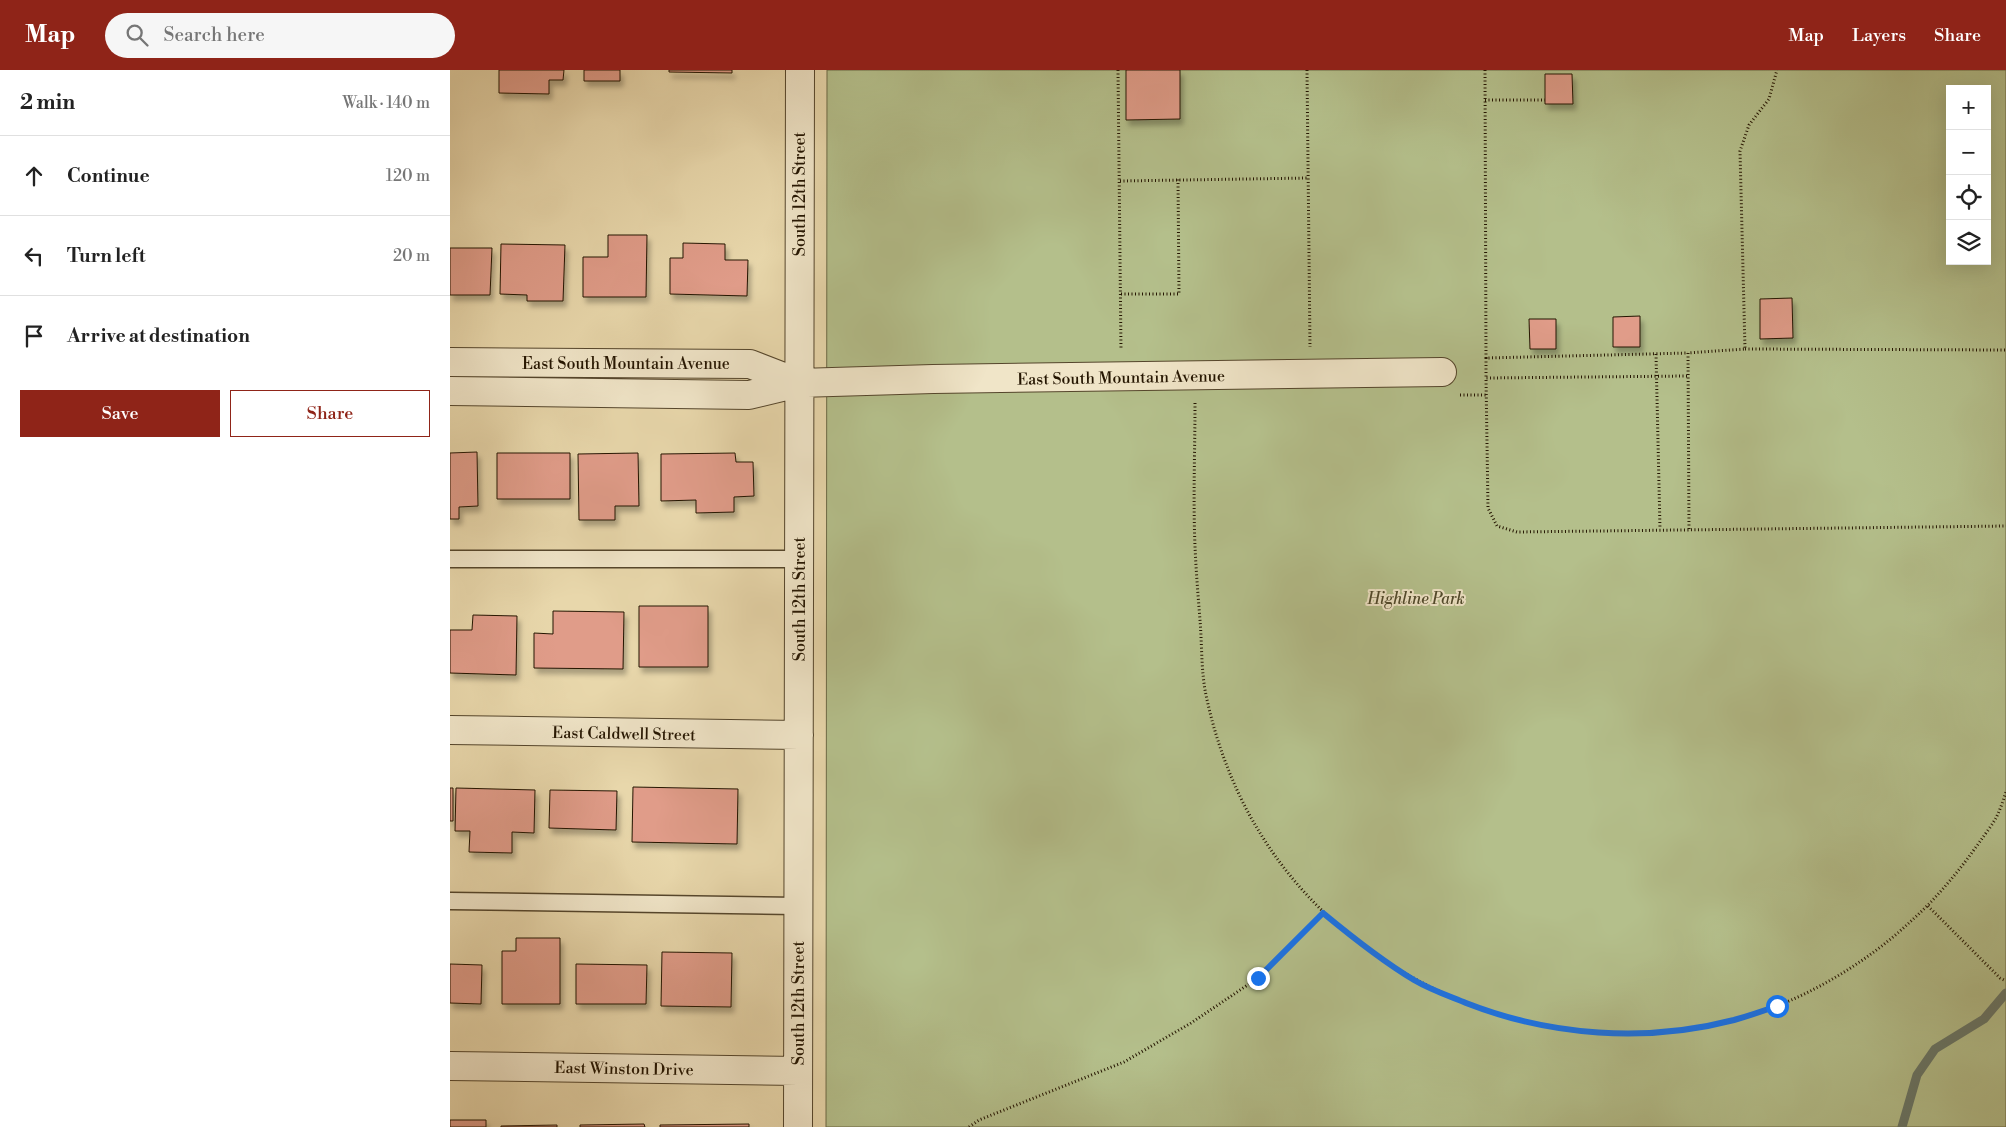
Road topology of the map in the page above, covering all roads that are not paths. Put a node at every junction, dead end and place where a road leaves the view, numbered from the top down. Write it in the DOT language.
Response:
graph roads {
  1 [pos="800,70"];
  2 [pos="450,362"];
  3 [pos="1442,372"];
  4 [pos="799,383"];
  5 [pos="450,391"];
  6 [pos="450,559"];
  7 [pos="799,559"];
  8 [pos="450,730"];
  9 [pos="798,735"];
  10 [pos="450,901"];
  11 [pos="798,906"];
  12 [pos="450,1066"];
  13 [pos="798,1070"];
  14 [pos="798,1127"];
  1 -- 4 [label="street, South 12th Street"];
  2 -- 4 [label="street, East South Mountain Avenue"];
  3 -- 4 [label="street, East South Mountain Avenue"];
  4 -- 5 [label="street, East South Mountain Avenue"];
  4 -- 7 [label="street, South 12th Street"];
  6 -- 7 [label="lane"];
  7 -- 9 [label="street, South 12th Street"];
  8 -- 9 [label="street, East Caldwell Street"];
  9 -- 11 [label="street, South 12th Street"];
  10 -- 11 [label="lane"];
  11 -- 13 [label="street, South 12th Street"];
  12 -- 13 [label="street, East Winston Drive"];
  13 -- 14 [label="street, South 12th Street"];
}
